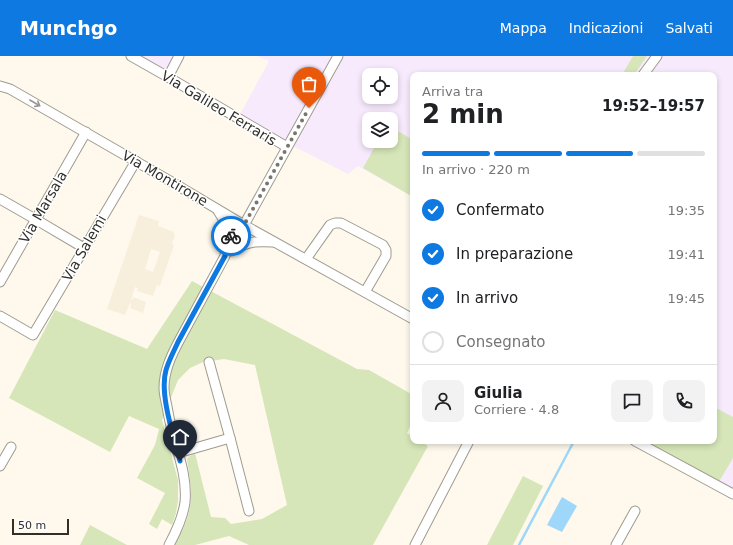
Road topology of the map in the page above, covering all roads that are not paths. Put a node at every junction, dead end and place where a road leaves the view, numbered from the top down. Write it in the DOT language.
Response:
graph roads {
  1 [pos="131,56"];
  2 [pos="179,56"];
  3 [pos="338,56"];
  4 [pos="657,56"];
  5 [pos="645,72"];
  6 [pos="168,77"];
  7 [pos="0,86"];
  8 [pos="86,132"];
  9 [pos="287,147"];
  10 [pos="136,161"];
  11 [pos="0,199"];
  12 [pos="217,209"];
  13 [pos="36,219"];
  14 [pos="244,225"];
  15 [pos="276,242"];
  16 [pos="84,248"];
  17 [pos="227,251"];
  18 [pos="306,259"];
  19 [pos="0,282"];
  20 [pos="365,292"];
  21 [pos="0,316"];
  22 [pos="410,317"];
  23 [pos="209,362"];
  24 [pos="230,438"];
  25 [pos="467,444"];
  26 [pos="641,444"];
  27 [pos="11,447"];
  28 [pos="178,453"];
  29 [pos="0,466"];
  30 [pos="733,494"];
  31 [pos="249,511"];
  32 [pos="635,511"];
  33 [pos="169,545"];
  34 [pos="414,545"];
  35 [pos="616,545"];
  1 -- 6 [label="street, Via Galileo Ferraris"];
  2 -- 6 [label="street"];
  3 -- 9 [label="street"];
  4 -- 5 [label="street"];
  6 -- 9 [label="street, Via Galileo Ferraris"];
  7 -- 8 [label="street, Via Montirone, one-way"];
  8 -- 10 [label="street, Via Montirone"];
  8 -- 13 [label="street, Via Marsala"];
  9 -- 14 [label="street"];
  10 -- 12 [label="street, Via Montirone"];
  10 -- 16 [label="street, Via Salemi"];
  11 -- 13 [label="street"];
  12 -- 14 [label="street, Via Montirone"];
  12 -- 17 [label="street"];
  13 -- 16 [label="street"];
  13 -- 19 [label="street, Via Marsala"];
  14 -- 15 [label="street, Via Montirone"];
  14 -- 17 [label="street"];
  15 -- 17 [label="street"];
  15 -- 18 [label="street, Via Montirone"];
  16 -- 21 [label="street, Via Salemi"];
  17 -- 28 [label="street"];
  18 -- 20 [label="street, Via Montirone"];
  18 -- 20 [label="street"];
  20 -- 22 [label="street, Via Montirone"];
  23 -- 24 [label="street"];
  24 -- 28 [label="street"];
  24 -- 31 [label="street"];
  25 -- 34 [label="street"];
  26 -- 30 [label="street"];
  27 -- 29 [label="street"];
  28 -- 33 [label="street"];
  32 -- 35 [label="street"];
}
